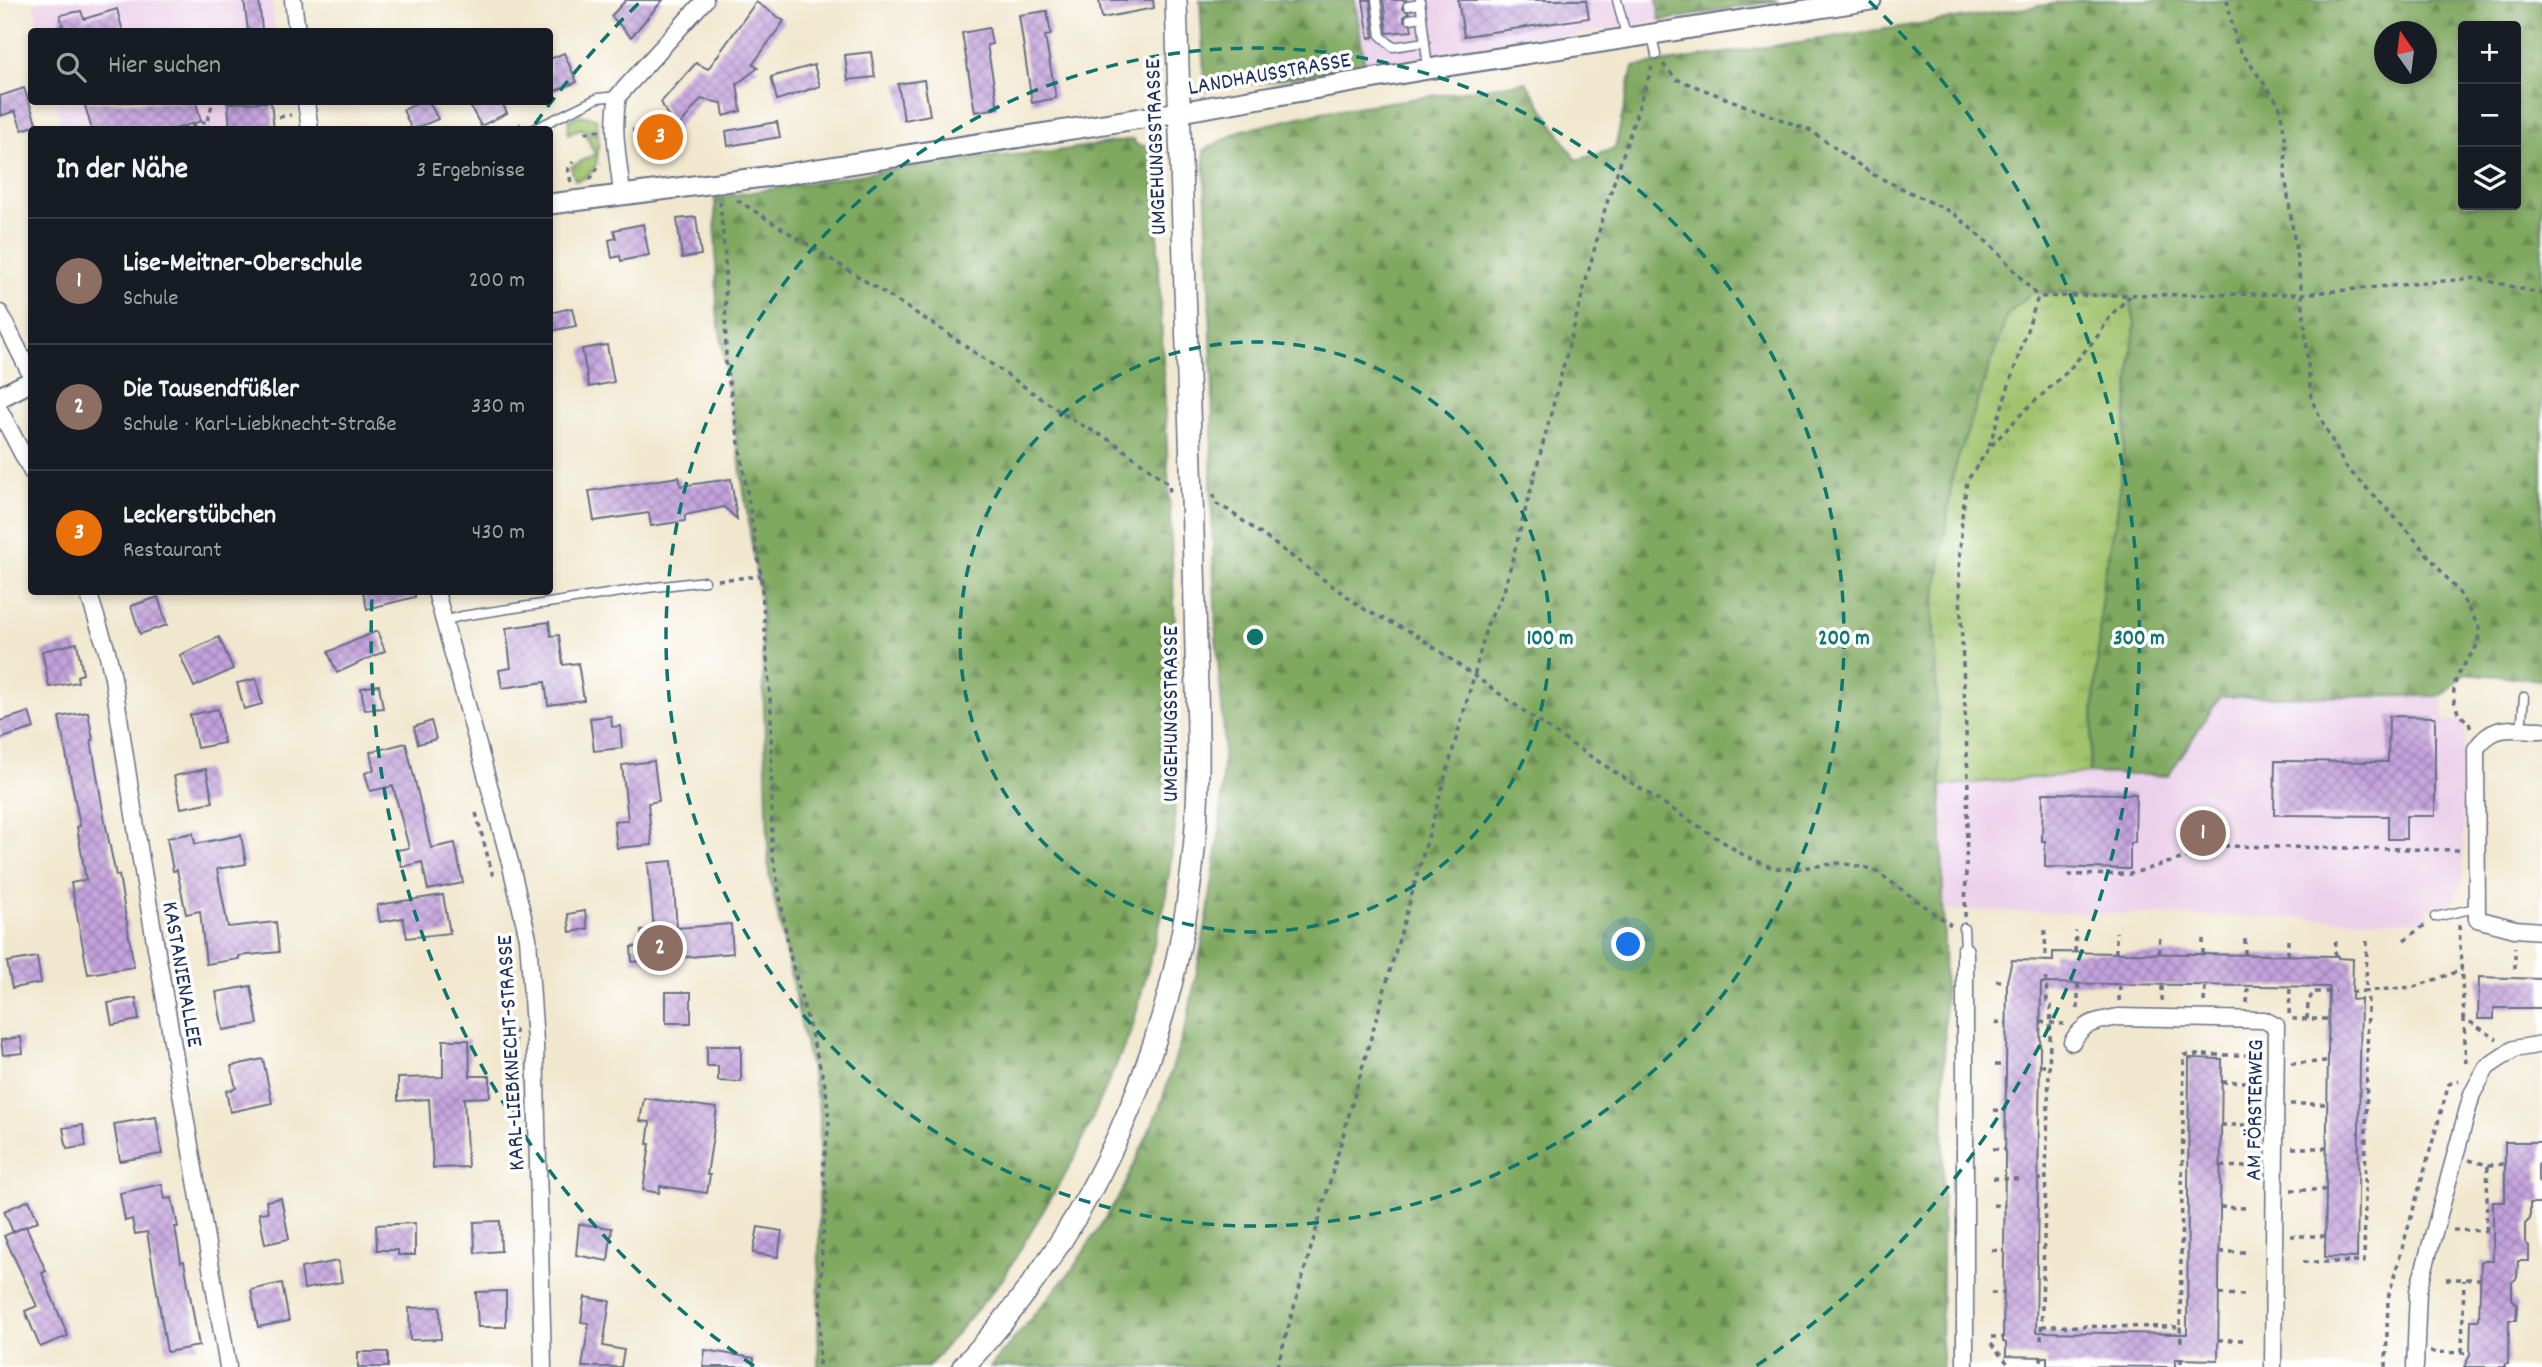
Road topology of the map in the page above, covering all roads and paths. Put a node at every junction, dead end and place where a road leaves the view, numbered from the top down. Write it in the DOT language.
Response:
graph roads {
  1 [pos="293,0"];
  2 [pos="705,0"];
  3 [pos="1176,0"];
  4 [pos="1376,0"];
  5 [pos="1617,0"];
  6 [pos="1871,0"];
  7 [pos="2227,0"];
  8 [pos="1420,2"];
  9 [pos="1408,6"];
  10 [pos="1423,17"];
  11 [pos="1410,19"];
  12 [pos="296,28"];
  13 [pos="1652,35"];
  14 [pos="1627,39"];
  15 [pos="1425,42"];
  16 [pos="1656,55"];
  17 [pos="1428,69"];
  18 [pos="618,96"];
  19 [pos="212,105"];
  20 [pos="306,105"];
  21 [pos="1180,112"];
  22 [pos="207,121"];
  23 [pos="193,126"];
  24 [pos="208,126"];
  25 [pos="309,126"];
  26 [pos="540,126"];
  27 [pos="600,130"];
  28 [pos="629,130"];
  29 [pos="585,133"];
  30 [pos="654,141"];
  31 [pos="573,162"];
  32 [pos="572,184"];
  33 [pos="622,195"];
  34 [pos="729,195"];
  35 [pos="720,196"];
  36 [pos="553,204"];
  37 [pos="2302,294"];
  38 [pos="2542,294"];
  39 [pos="2130,296"];
  40 [pos="2038,298"];
  41 [pos="0,313"];
  42 [pos="28,371"];
  43 [pos="28,381"];
  44 [pos="0,397"];
  45 [pos="0,411"];
  46 [pos="1989,448"];
  47 [pos="28,464"];
  48 [pos="1170,493"];
  49 [pos="1215,503"];
  50 [pos="761,576"];
  51 [pos="705,582"];
  52 [pos="89,595"];
  53 [pos="437,595"];
  54 [pos="444,621"];
  55 [pos="1474,676"];
  56 [pos="2524,697"];
  57 [pos="2521,730"];
  58 [pos="2542,730"];
  59 [pos="2476,749"];
  60 [pos="474,804"];
  61 [pos="2477,850"];
  62 [pos="2068,875"];
  63 [pos="495,883"];
  64 [pos="2458,912"];
  65 [pos="2477,914"];
  66 [pos="2435,917"];
  67 [pos="1964,928"];
  68 [pos="2515,929"];
  69 [pos="2045,930"];
  70 [pos="2076,931"];
  71 [pos="2542,931"];
  72 [pos="2116,932"];
  73 [pos="2160,933"];
  74 [pos="2203,934"];
  75 [pos="2245,935"];
  76 [pos="2288,936"];
  77 [pos="2336,937"];
  78 [pos="2368,938"];
  79 [pos="2404,940"];
  80 [pos="1965,951"];
  81 [pos="2075,952"];
  82 [pos="2116,953"];
  83 [pos="2159,954"];
  84 [pos="2203,954"];
  85 [pos="2245,954"];
  86 [pos="2288,955"];
  87 [pos="2336,956"];
  88 [pos="2542,956"];
  89 [pos="2046,962"];
  90 [pos="2515,969"];
  91 [pos="2542,969"];
  92 [pos="2462,970"];
  93 [pos="2046,978"];
  94 [pos="1996,981"];
  95 [pos="2007,981"];
  96 [pos="2120,984"];
  97 [pos="2162,985"];
  98 [pos="2205,986"];
  99 [pos="2248,986"];
  100 [pos="2290,987"];
  101 [pos="2119,990"];
  102 [pos="2162,991"];
  103 [pos="2366,991"];
  104 [pos="2205,992"];
  105 [pos="2336,992"];
  106 [pos="2351,992"];
  107 [pos="2248,993"];
  108 [pos="2464,1018"];
  109 [pos="2307,1019"];
  110 [pos="2328,1019"];
  111 [pos="1996,1022"];
  112 [pos="2040,1022"];
  113 [pos="2007,1023"];
  114 [pos="2050,1023"];
  115 [pos="2060,1023"];
  116 [pos="514,1024"];
  117 [pos="2072,1042"];
  118 [pos="2542,1044"];
  119 [pos="2514,1049"];
  120 [pos="2269,1055"];
  121 [pos="2328,1062"];
  122 [pos="2306,1063"];
  123 [pos="1995,1065"];
  124 [pos="2007,1065"];
  125 [pos="2040,1065"];
  126 [pos="2049,1065"];
  127 [pos="2222,1082"];
  128 [pos="2249,1082"];
  129 [pos="2305,1104"];
  130 [pos="2327,1104"];
  131 [pos="2039,1108"];
  132 [pos="2048,1108"];
  133 [pos="1994,1110"];
  134 [pos="2006,1111"];
  135 [pos="2221,1125"];
  136 [pos="2248,1125"];
  137 [pos="518,1138"];
  138 [pos="2326,1148"];
  139 [pos="1993,1149"];
  140 [pos="2006,1149"];
  141 [pos="2276,1149"];
  142 [pos="2038,1150"];
  143 [pos="2047,1151"];
  144 [pos="2455,1155"];
  145 [pos="2505,1164"];
  146 [pos="2488,1165"];
  147 [pos="2221,1166"];
  148 [pos="2247,1167"];
  149 [pos="1993,1178"];
  150 [pos="2021,1179"];
  151 [pos="2037,1179"];
  152 [pos="2047,1180"];
  153 [pos="2326,1190"];
  154 [pos="2275,1191"];
  155 [pos="1993,1205"];
  156 [pos="2038,1205"];
  157 [pos="2046,1205"];
  158 [pos="2005,1206"];
  159 [pos="2220,1207"];
  160 [pos="2246,1208"];
  161 [pos="2436,1226"];
  162 [pos="2486,1231"];
  163 [pos="2493,1231"];
  164 [pos="2273,1236"];
  165 [pos="2325,1236"];
  166 [pos="2037,1247"];
  167 [pos="2045,1248"];
  168 [pos="1992,1250"];
  169 [pos="2005,1251"];
  170 [pos="2220,1252"];
  171 [pos="2245,1252"];
  172 [pos="2302,1262"];
  173 [pos="2446,1279"];
  174 [pos="2480,1279"];
  175 [pos="2464,1280"];
  176 [pos="2036,1290"];
  177 [pos="2043,1290"];
  178 [pos="1991,1293"];
  179 [pos="2005,1293"];
  180 [pos="2219,1294"];
  181 [pos="2245,1295"];
  182 [pos="2042,1326"];
  183 [pos="2179,1327"];
  184 [pos="1991,1337"];
  185 [pos="2004,1337"];
  186 [pos="2041,1340"];
  187 [pos="2218,1340"];
  188 [pos="2244,1340"];
  189 [pos="2181,1342"];
  190 [pos="1991,1345"];
  191 [pos="2462,1352"];
  192 [pos="2470,1353"];
  193 [pos="2041,1356"];
  194 [pos="2181,1358"];
  195 [pos="2415,1359"];
  196 [pos="228,1367"];
  197 [pos="543,1367"];
  198 [pos="820,1367"];
  199 [pos="963,1367"];
  200 [pos="1277,1367"];
  201 [pos="1965,1367"];
  202 [pos="2011,1367"];
  203 [pos="2041,1367"];
  204 [pos="2181,1367"];
  205 [pos="2273,1367"];
  206 [pos="2386,1367"];
  1 -- 12 [label="street"];
  2 -- 18 [label="street"];
  3 -- 21 [label="main road, UMGEHUNGSSTRASSE"];
  4 -- 15 [label="lane"];
  5 -- 14 [label="lane"];
  6 -- 13 [label="street, LANDHAUSSTRASSE"];
  7 -- 37 [label="path"];
  8 -- 9 [label="lane"];
  8 -- 10 [label="lane"];
  10 -- 11 [label="lane"];
  10 -- 15 [label="lane"];
  13 -- 14 [label="street, LANDHAUSSTRASSE"];
  13 -- 16 [label="lane"];
  14 -- 17 [label="street, LANDHAUSSTRASSE"];
  15 -- 17 [label="lane"];
  16 -- 40 [label="path"];
  16 -- 55 [label="path"];
  17 -- 21 [label="street, LANDHAUSSTRASSE"];
  18 -- 26 [label="lane"];
  18 -- 33 [label="street"];
  19 -- 22 [label="path"];
  20 -- 25 [label="street"];
  21 -- 33 [label="street, LANDHAUSSTRASSE"];
  21 -- 199 [label="main road, UMGEHUNGSSTRASSE"];
  22 -- 23 [label="path"];
  22 -- 24 [label="path"];
  27 -- 29 [label="path"];
  28 -- 30 [label="path"];
  31 -- 32 [label="path"];
  33 -- 36 [label="street, LANDHAUSSTRASSE"];
  34 -- 48 [label="path"];
  35 -- 50 [label="path"];
  37 -- 38 [label="path"];
  37 -- 39 [label="path"];
  37 -- 59 [label="path"];
  39 -- 40 [label="path"];
  39 -- 46 [label="path"];
  40 -- 46 [label="path"];
  41 -- 42 [label="street"];
  43 -- 44 [label="street"];
  45 -- 47 [label="street"];
  46 -- 67 [label="path"];
  49 -- 55 [label="path"];
  50 -- 51 [label="path"];
  50 -- 198 [label="path"];
  51 -- 54 [label="lane"];
  52 -- 196 [label="street, KASTANIENALLEE"];
  53 -- 54 [label="street, KARL-LIEBKNECHT-STRASSE"];
  54 -- 197 [label="street, KARL-LIEBKNECHT-STRASSE"];
  55 -- 67 [label="path"];
  55 -- 200 [label="path"];
  56 -- 57 [label="lane"];
  57 -- 58 [label="street"];
  57 -- 59 [label="street"];
  59 -- 61 [label="street"];
  60 -- 63 [label="path"];
  61 -- 62 [label="path"];
  61 -- 65 [label="street"];
  64 -- 65 [label="lane"];
  64 -- 66 [label="lane"];
  64 -- 92 [label="path"];
  65 -- 68 [label="street"];
  66 -- 79 [label="path"];
  67 -- 80 [label="lane"];
  68 -- 71 [label="street"];
  68 -- 90 [label="path"];
  69 -- 89 [label="path"];
  70 -- 81 [label="path"];
  72 -- 82 [label="path"];
  73 -- 83 [label="path"];
  74 -- 84 [label="path"];
  75 -- 85 [label="path"];
  76 -- 86 [label="path"];
  77 -- 87 [label="path"];
  78 -- 103 [label="path"];
  80 -- 201 [label="street"];
  88 -- 91 [label="path"];
  92 -- 103 [label="path"];
  92 -- 108 [label="path"];
  93 -- 114 [label="path"];
  94 -- 95 [label="path"];
  96 -- 101 [label="path"];
  97 -- 102 [label="path"];
  98 -- 104 [label="path"];
  99 -- 107 [label="path"];
  100 -- 109 [label="path"];
  103 -- 106 [label="path"];
  103 -- 172 [label="path"];
  105 -- 109 [label="path"];
  108 -- 119 [label="path"];
  108 -- 206 [label="path"];
  109 -- 110 [label="path"];
  111 -- 113 [label="path"];
  112 -- 114 [label="path"];
  114 -- 115 [label="path"];
  114 -- 126 [label="path"];
  116 -- 137 [label="path"];
  117 -- 141 [label="street, AM FÖRSTERWEG"];
  118 -- 119 [label="street"];
  119 -- 144 [label="street"];
  120 -- 183 [label="path"];
  121 -- 122 [label="path"];
  123 -- 124 [label="path"];
  125 -- 126 [label="path"];
  126 -- 132 [label="path"];
  127 -- 128 [label="path"];
  129 -- 130 [label="path"];
  131 -- 132 [label="path"];
  132 -- 143 [label="path"];
  133 -- 134 [label="path"];
  135 -- 136 [label="path"];
  138 -- 141 [label="path"];
  139 -- 140 [label="path"];
  141 -- 154 [label="street, AM FÖRSTERWEG"];
  142 -- 143 [label="path"];
  143 -- 152 [label="path"];
  144 -- 146 [label="path"];
  144 -- 161 [label="street"];
  145 -- 146 [label="path"];
  146 -- 162 [label="path"];
  147 -- 148 [label="path"];
  149 -- 150 [label="path"];
  151 -- 152 [label="path"];
  152 -- 157 [label="path"];
  153 -- 154 [label="path"];
  154 -- 164 [label="street, AM FÖRSTERWEG"];
  155 -- 158 [label="path"];
  156 -- 157 [label="path"];
  157 -- 167 [label="path"];
  159 -- 160 [label="path"];
  161 -- 162 [label="path"];
  161 -- 195 [label="street"];
  162 -- 163 [label="path"];
  164 -- 165 [label="path"];
  164 -- 205 [label="street, AM FÖRSTERWEG"];
  166 -- 167 [label="path"];
  167 -- 177 [label="path"];
  168 -- 169 [label="path"];
  170 -- 171 [label="path"];
  173 -- 175 [label="path"];
  174 -- 175 [label="path"];
  175 -- 191 [label="path"];
  176 -- 177 [label="path"];
  177 -- 182 [label="path"];
  178 -- 179 [label="path"];
  180 -- 181 [label="path"];
  182 -- 183 [label="path"];
  182 -- 186 [label="path"];
  183 -- 189 [label="path"];
  184 -- 185 [label="path"];
  187 -- 188 [label="path"];
  190 -- 202 [label="path"];
  191 -- 192 [label="path"];
  191 -- 195 [label="path"];
  193 -- 203 [label="path"];
  194 -- 204 [label="path"];
}
